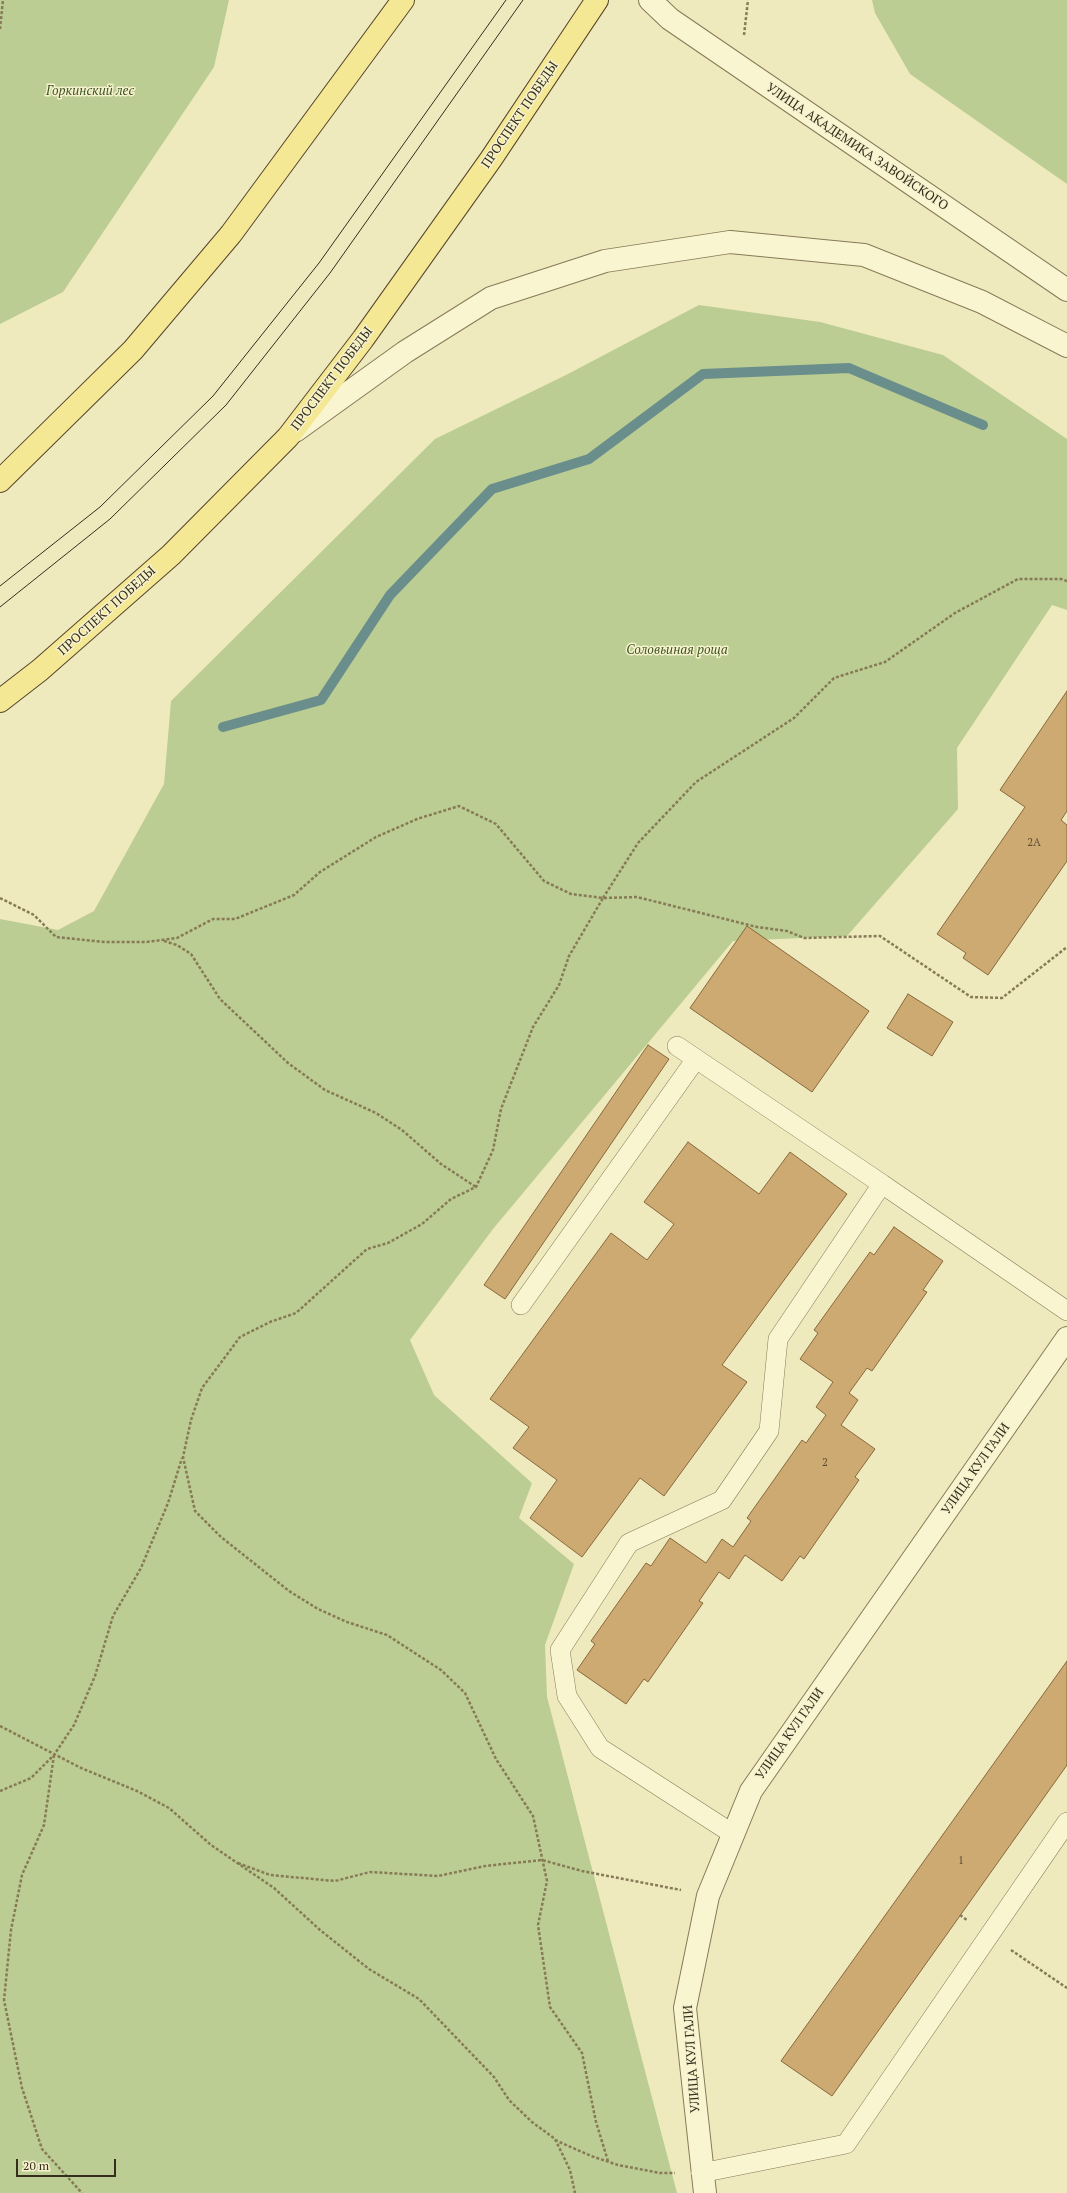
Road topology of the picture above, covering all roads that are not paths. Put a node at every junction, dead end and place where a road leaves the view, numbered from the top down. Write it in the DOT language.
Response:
graph roads {
  1 [pos="403,0"];
  2 [pos="597,0"];
  3 [pos="650,0"];
  4 [pos="1067,290"];
  5 [pos="1067,346"];
  6 [pos="288,437"];
  7 [pos="0,481"];
  8 [pos="0,701"];
  9 [pos="677,1046"];
  10 [pos="696,1059"];
  11 [pos="882,1184"];
  12 [pos="521,1305"];
  13 [pos="1067,1311"];
  14 [pos="1067,1338"];
  15 [pos="1067,1822"];
  16 [pos="733,1834"];
  17 [pos="703,2183"];
  1 -- 7 [label="main road"];
  2 -- 6 [label="main road, ПРОСПЕКТ ПОБЕДЫ"];
  3 -- 4 [label="street, УЛИЦА АКАДЕМИКА ЗАВОЙСКОГО"];
  5 -- 6 [label="street"];
  6 -- 8 [label="main road, ПРОСПЕКТ ПОБЕДЫ"];
  9 -- 10 [label="lane"];
  10 -- 11 [label="lane"];
  10 -- 12 [label="lane"];
  11 -- 13 [label="lane"];
  11 -- 16 [label="lane"];
  14 -- 16 [label="street, УЛИЦА КУЛ ГАЛИ"];
  15 -- 17 [label="lane"];
  16 -- 17 [label="street, УЛИЦА КУЛ ГАЛИ"];
}
